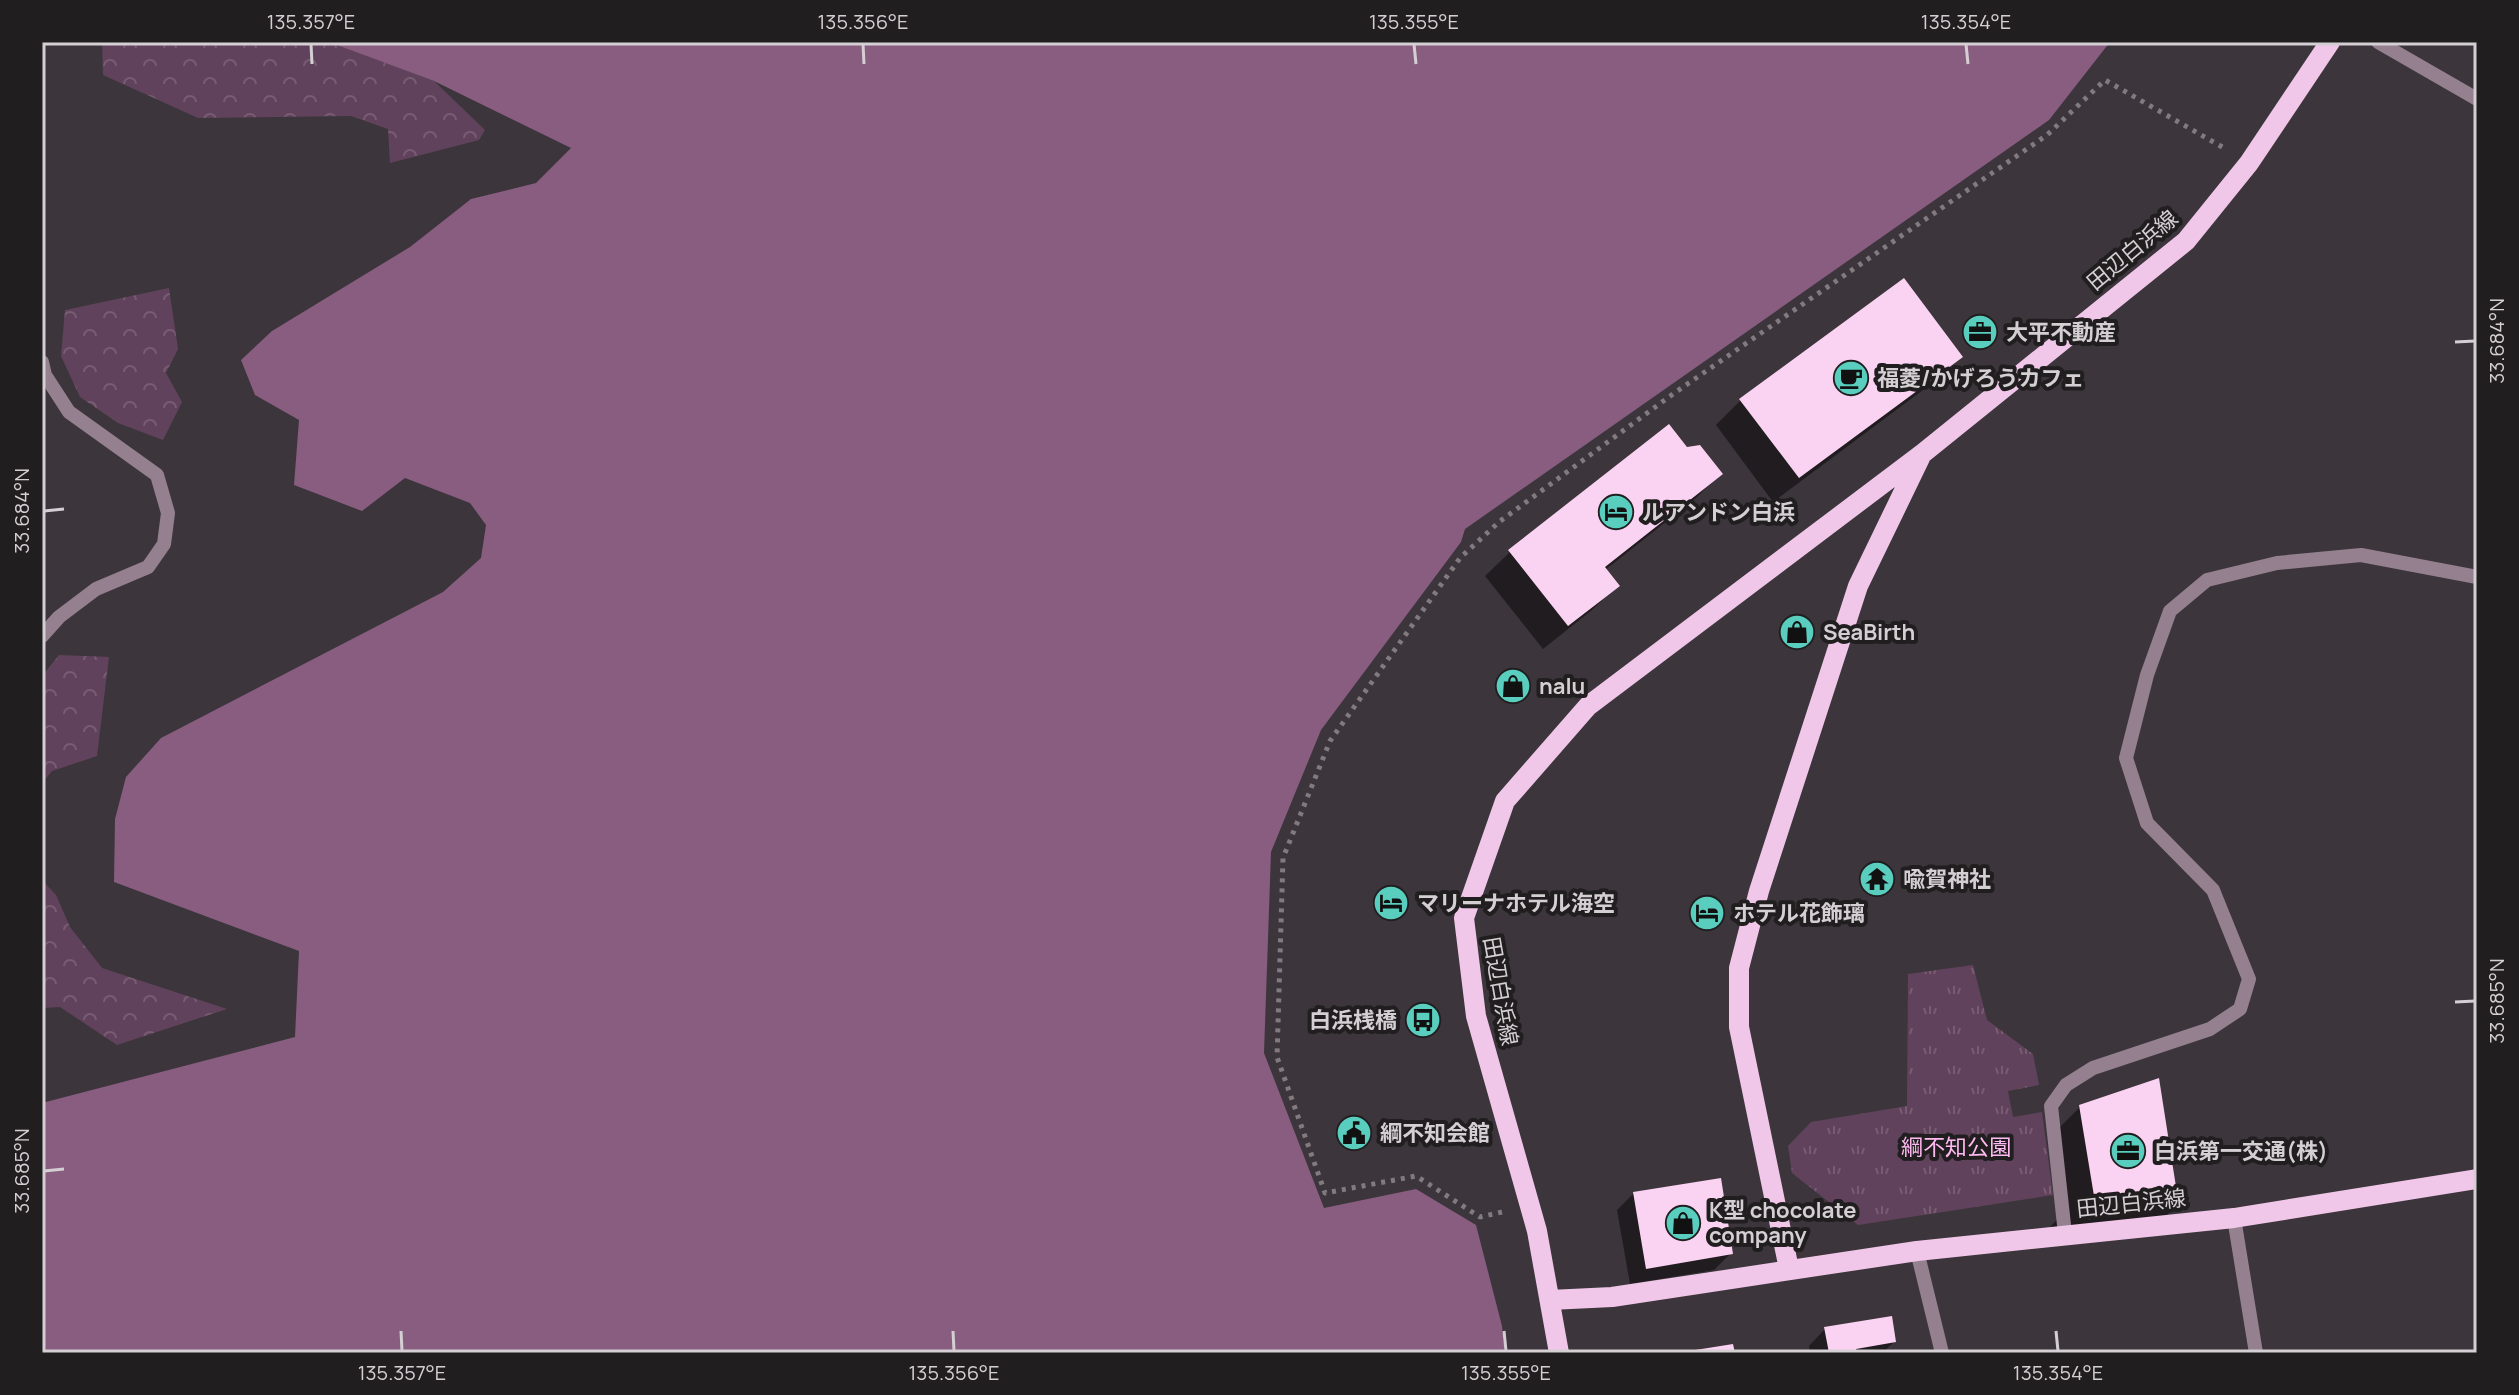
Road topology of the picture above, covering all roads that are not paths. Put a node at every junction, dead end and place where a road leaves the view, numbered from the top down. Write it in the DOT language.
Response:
graph roads {
  1 [pos="2330,42"];
  2 [pos="2378,42"];
  3 [pos="2477,99"];
  4 [pos="42,362"];
  5 [pos="1922,454"];
  6 [pos="2477,577"];
  7 [pos="42,636"];
  8 [pos="2477,1179"];
  9 [pos="2234,1218"];
  10 [pos="2065,1234"];
  11 [pos="1917,1251"];
  12 [pos="1789,1269"];
  13 [pos="1550,1300"];
  14 [pos="1559,1353"];
  15 [pos="1942,1353"];
  16 [pos="2256,1353"];
  1 -- 5 [label="main road, 田辺白浜線"];
  2 -- 3 [label="street"];
  4 -- 7 [label="street"];
  5 -- 12 [label="main road, 田辺白浜線"];
  5 -- 13 [label="main road, 田辺白浜線"];
  6 -- 10 [label="street"];
  8 -- 9 [label="main road, 田辺白浜線"];
  9 -- 10 [label="main road, 田辺白浜線"];
  9 -- 16 [label="street"];
  10 -- 11 [label="main road, 田辺白浜線"];
  11 -- 12 [label="main road, 田辺白浜線"];
  11 -- 15 [label="street"];
  12 -- 13 [label="main road, 田辺白浜線"];
  13 -- 14 [label="main road"];
}
